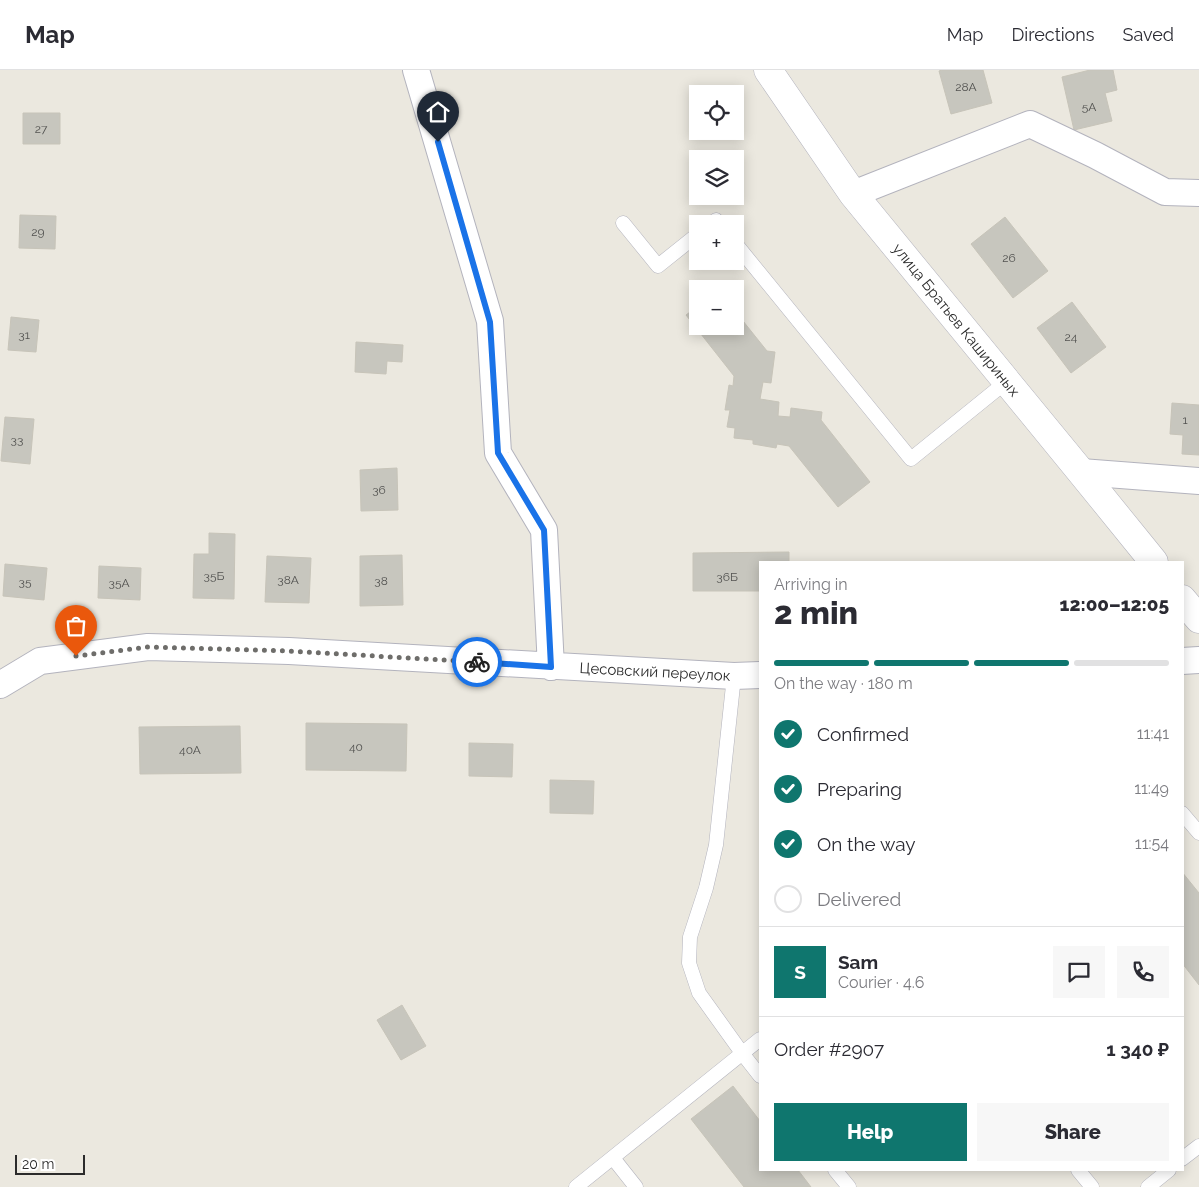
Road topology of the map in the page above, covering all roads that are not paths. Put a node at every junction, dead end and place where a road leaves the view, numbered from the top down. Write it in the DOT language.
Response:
graph roads {
  1 [pos="416,70"];
  2 [pos="768,70"];
  3 [pos="853,194"];
  4 [pos="1199,194"];
  5 [pos="623,223"];
  6 [pos="689,241"];
  7 [pos="744,255"];
  8 [pos="1006,382"];
  9 [pos="1081,472"];
  10 [pos="1199,481"];
  11 [pos="1153,561"];
  12 [pos="1184,600"];
  13 [pos="1199,619"];
  14 [pos="1199,660"];
  15 [pos="1184,661"];
  16 [pos="551,667"];
  17 [pos="759,675"];
  18 [pos="734,676"];
  19 [pos="0,685"];
  20 [pos="1184,815"];
  21 [pos="1199,833"];
  22 [pos="759,1040"];
  23 [pos="742,1053"];
  24 [pos="759,1075"];
  25 [pos="1199,1146"];
  26 [pos="1184,1157"];
  27 [pos="613,1158"];
  28 [pos="836,1171"];
  29 [pos="1079,1171"];
  30 [pos="1168,1171"];
  31 [pos="576,1187"];
  32 [pos="636,1187"];
  33 [pos="848,1187"];
  34 [pos="1092,1187"];
  35 [pos="1148,1187"];
  1 -- 16 [label="street"];
  2 -- 3 [label="main road, улица Братьев Кашириных"];
  3 -- 4 [label="street"];
  3 -- 8 [label="main road, улица Братьев Кашириных"];
  5 -- 6 [label="lane"];
  7 -- 8 [label="lane"];
  8 -- 9 [label="main road, улица Братьев Кашириных"];
  9 -- 10 [label="street"];
  9 -- 11 [label="main road, улица Братьев Кашириных"];
  12 -- 13 [label="main road"];
  14 -- 15 [label="street"];
  16 -- 18 [label="street, Цесовский переулок"];
  16 -- 19 [label="street, Цесовский переулок"];
  17 -- 18 [label="street, Цесовский переулок"];
  18 -- 23 [label="lane"];
  20 -- 21 [label="lane"];
  22 -- 23 [label="lane"];
  23 -- 24 [label="lane"];
  23 -- 27 [label="lane"];
  25 -- 26 [label="lane"];
  27 -- 31 [label="lane"];
  27 -- 32 [label="lane"];
  28 -- 33 [label="lane"];
  29 -- 34 [label="lane"];
  30 -- 35 [label="lane"];
}
